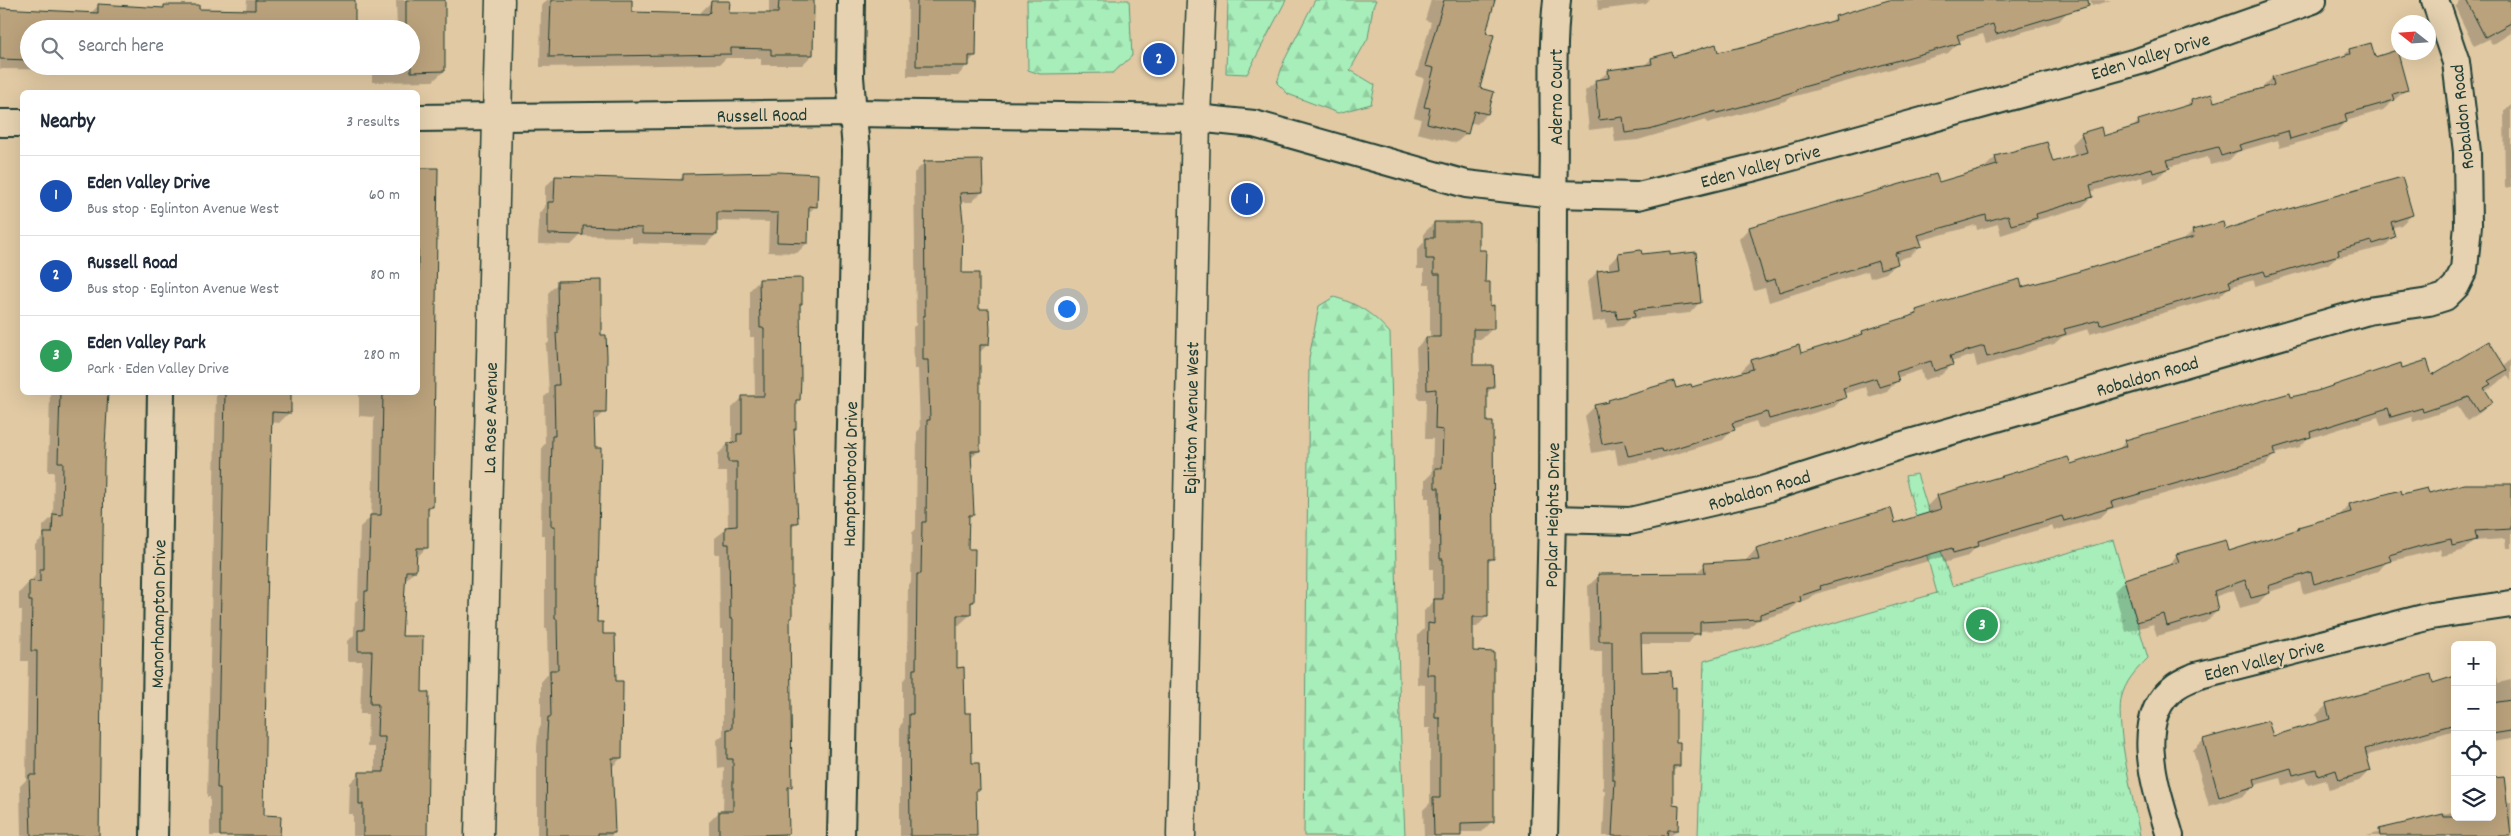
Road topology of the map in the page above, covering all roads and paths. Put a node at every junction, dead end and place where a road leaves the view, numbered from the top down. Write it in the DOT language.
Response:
graph roads {
  1 [pos="500,0"];
  2 [pos="851,0"];
  3 [pos="1201,0"];
  4 [pos="1557,0"];
  5 [pos="2312,0"];
  6 [pos="2435,0"];
  7 [pos="853,113"];
  8 [pos="497,117"];
  9 [pos="420,118"];
  10 [pos="1196,118"];
  11 [pos="0,123"];
  12 [pos="20,123"];
  13 [pos="1553,194"];
  14 [pos="161,395"];
  15 [pos="1552,520"];
  16 [pos="2511,604"];
  17 [pos="154,836"];
  18 [pos="480,836"];
  19 [pos="841,836"];
  20 [pos="1181,836"];
  21 [pos="1544,836"];
  22 [pos="2170,836"];
  1 -- 8 [label="street, La Rose Avenue"];
  2 -- 7 [label="street, Hamptonbrook Drive"];
  3 -- 10 [label="street, Eglinton Avenue West"];
  4 -- 13 [label="street, Aderno Court"];
  5 -- 13 [label="street, Eden Valley Drive"];
  6 -- 15 [label="street, Robaldon Road"];
  7 -- 8 [label="street, Russell Road"];
  7 -- 10 [label="street, Russell Road"];
  7 -- 19 [label="street, Hamptonbrook Drive"];
  8 -- 9 [label="street, Russell Road"];
  8 -- 18 [label="street, La Rose Avenue"];
  10 -- 13 [label="street, Eden Valley Drive"];
  10 -- 20 [label="street, Eglinton Avenue West"];
  11 -- 12 [label="street"];
  13 -- 15 [label="street, Poplar Heights Drive"];
  14 -- 17 [label="street, Manorhampton Drive"];
  15 -- 21 [label="street, Poplar Heights Drive"];
  16 -- 22 [label="street, Eden Valley Drive"];
}
